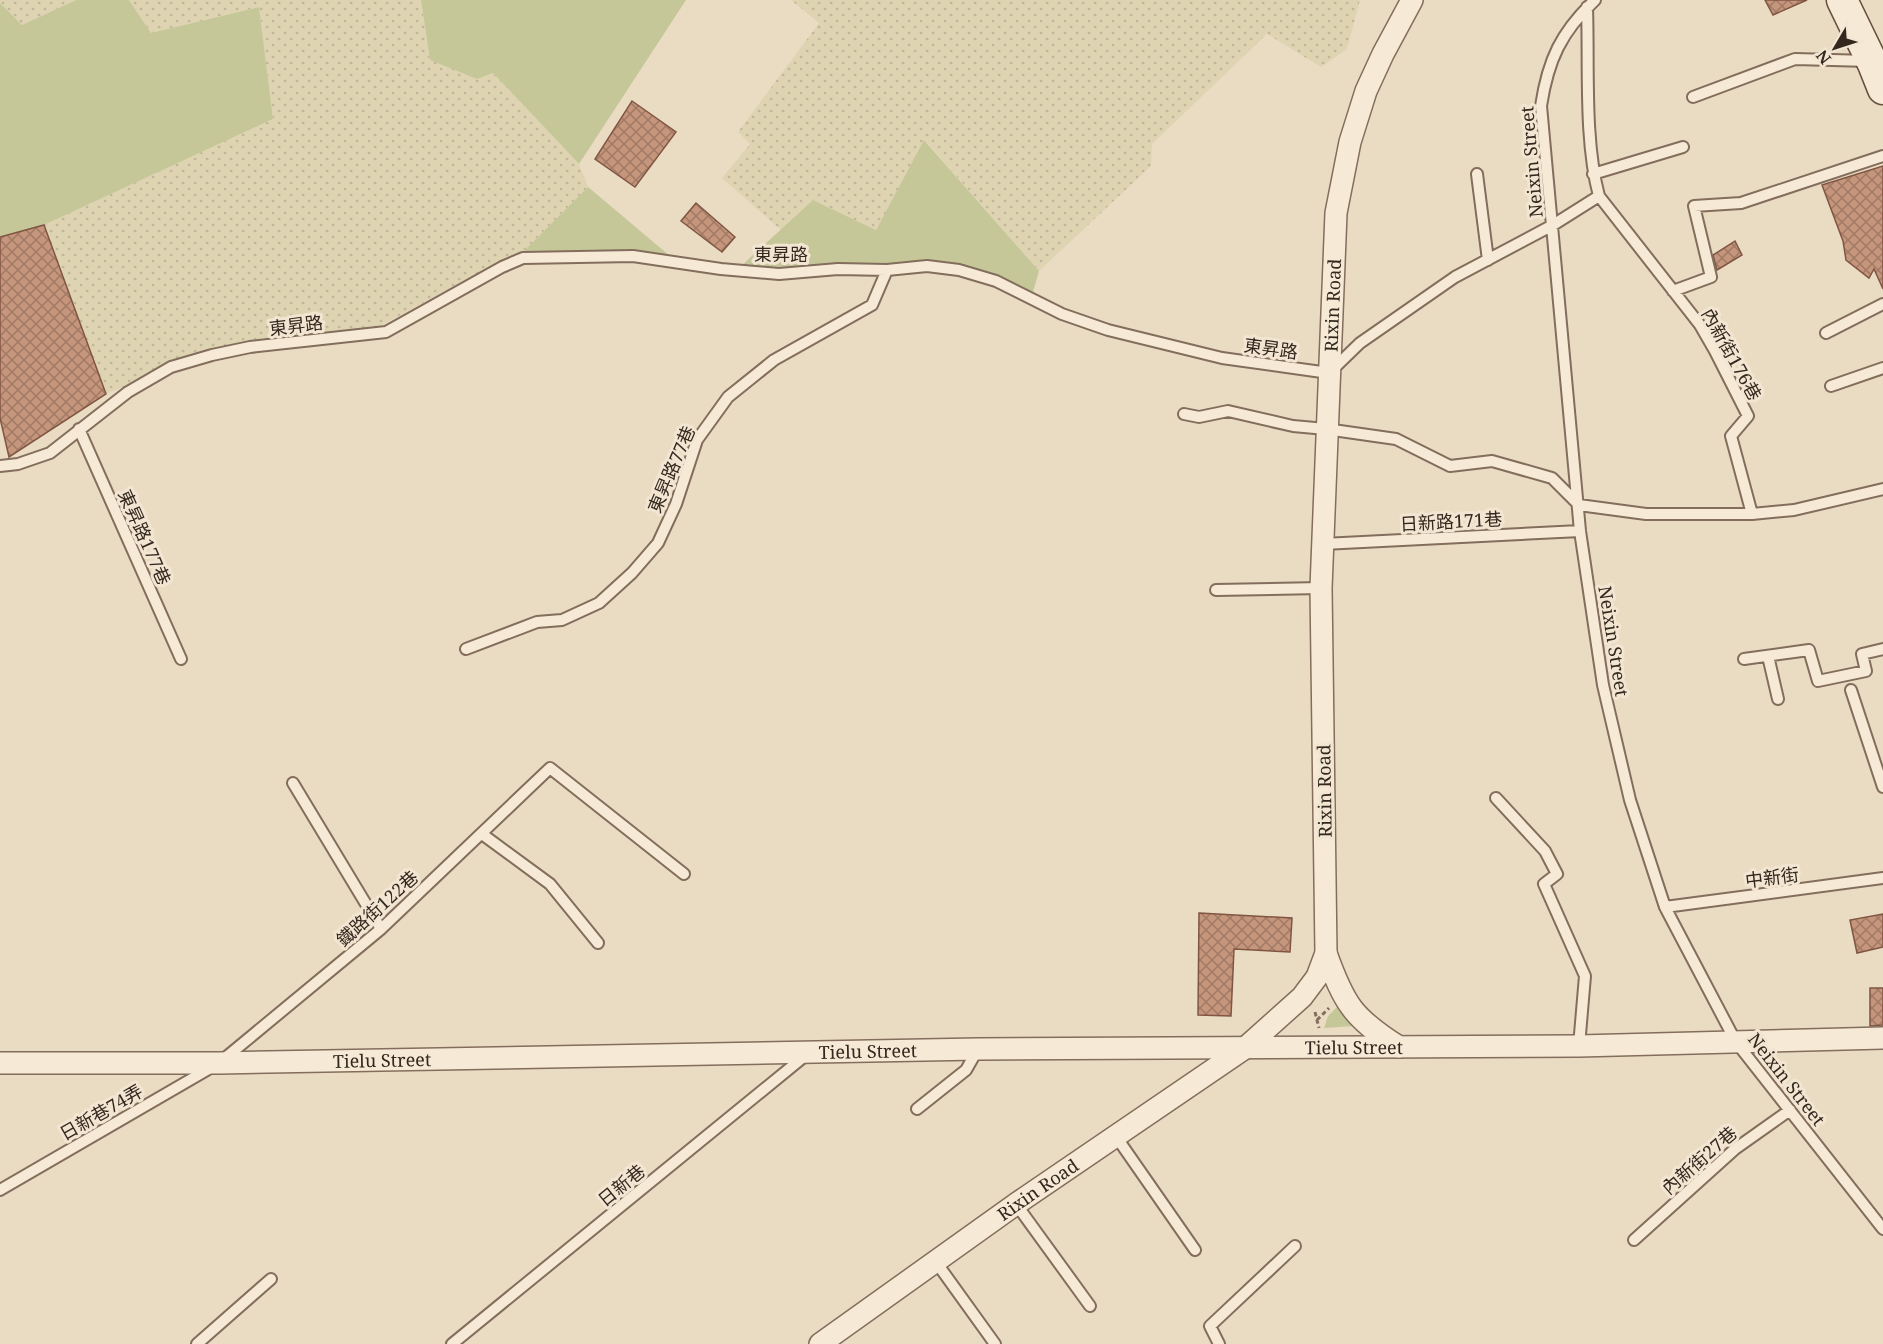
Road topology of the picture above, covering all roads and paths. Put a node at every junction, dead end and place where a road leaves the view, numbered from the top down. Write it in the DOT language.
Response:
graph roads {
  1 [pos="1412,0"];
  2 [pos="1842,0"];
  3 [pos="1591,4"];
  4 [pos="1878,69"];
  5 [pos="1693,97"];
  6 [pos="1683,147"];
  7 [pos="1883,156"];
  8 [pos="1477,174"];
  9 [pos="1593,174"];
  10 [pos="1599,196"];
  11 [pos="1553,225"];
  12 [pos="1488,260"];
  13 [pos="887,270"];
  14 [pos="1673,291"];
  15 [pos="1883,304"];
  16 [pos="1826,333"];
  17 [pos="1883,368"];
  18 [pos="1329,373"];
  19 [pos="1831,386"];
  20 [pos="1184,414"];
  21 [pos="79,429"];
  22 [pos="1326,429"];
  23 [pos="0,466"];
  24 [pos="1883,489"];
  25 [pos="1579,505"];
  26 [pos="1752,514"];
  27 [pos="1580,531"];
  28 [pos="1323,544"];
  29 [pos="1321,588"];
  30 [pos="1216,590"];
  31 [pos="466,648"];
  32 [pos="1883,649"];
  33 [pos="1768,656"];
  34 [pos="181,659"];
  35 [pos="1744,659"];
  36 [pos="1851,690"];
  37 [pos="1778,699"];
  38 [pos="293,783"];
  39 [pos="1883,787"];
  40 [pos="1496,798"];
  41 [pos="482,834"];
  42 [pos="684,874"];
  43 [pos="1883,878"];
  44 [pos="1665,907"];
  45 [pos="381,928"];
  46 [pos="598,943"];
  47 [pos="1326,953"];
  48 [pos="1335,1002"];
  49 [pos="1316,1012"];
  50 [pos="1317,1020"];
  51 [pos="1319,1028"];
  52 [pos="1883,1038"];
  53 [pos="1736,1042"];
  54 [pos="1579,1046"];
  55 [pos="1245,1047"];
  56 [pos="1399,1047"];
  57 [pos="978,1049"];
  58 [pos="811,1051"];
  59 [pos="0,1063"];
  60 [pos="219,1063"];
  61 [pos="917,1109"];
  62 [pos="1790,1110"];
  63 [pos="1115,1135"];
  64 [pos="0,1190"];
  65 [pos="1016,1204"];
  66 [pos="1883,1229"];
  67 [pos="1634,1240"];
  68 [pos="1295,1246"];
  69 [pos="1195,1250"];
  70 [pos="936,1262"];
  71 [pos="271,1279"];
  72 [pos="1090,1306"];
  73 [pos="197,1344"];
  74 [pos="452,1344"];
  75 [pos="820,1344"];
  76 [pos="995,1344"];
  77 [pos="1219,1344"];
  1 -- 18 [label="street, Rixin Road"];
  2 -- 4 [label="street"];
  3 -- 9 [label="lane, 內新街176巷"];
  3 -- 11 [label="lane, Neixin Street"];
  4 -- 5 [label="lane"];
  6 -- 9 [label="lane"];
  7 -- 14 [label="lane"];
  8 -- 12 [label="lane"];
  9 -- 10 [label="lane, 內新街176巷"];
  10 -- 11 [label="lane"];
  10 -- 14 [label="lane, 內新街176巷"];
  11 -- 12 [label="lane"];
  11 -- 25 [label="lane, Neixin Street"];
  12 -- 18 [label="lane"];
  13 -- 18 [label="lane, 東昇路"];
  13 -- 21 [label="lane, 東昇路"];
  13 -- 31 [label="lane, 東昇路77巷"];
  14 -- 26 [label="lane, 內新街176巷"];
  15 -- 16 [label="lane"];
  17 -- 19 [label="lane"];
  18 -- 22 [label="street, Rixin Road"];
  20 -- 22 [label="lane"];
  21 -- 23 [label="lane, 東昇路"];
  21 -- 34 [label="lane, 東昇路177巷"];
  22 -- 25 [label="lane"];
  22 -- 28 [label="street, Rixin Road"];
  24 -- 26 [label="lane"];
  25 -- 26 [label="lane"];
  25 -- 27 [label="lane, Neixin Street"];
  27 -- 28 [label="lane, 日新路171巷"];
  27 -- 44 [label="lane, Neixin Street"];
  28 -- 29 [label="street, Rixin Road"];
  29 -- 30 [label="lane"];
  29 -- 47 [label="street, Rixin Road"];
  32 -- 33 [label="lane"];
  33 -- 35 [label="lane"];
  33 -- 37 [label="lane"];
  36 -- 39 [label="lane"];
  38 -- 45 [label="lane"];
  40 -- 54 [label="lane"];
  41 -- 42 [label="lane, 鐵路街122巷"];
  41 -- 45 [label="lane, 鐵路街122巷"];
  41 -- 46 [label="lane"];
  43 -- 44 [label="lane, 中新街"];
  44 -- 53 [label="lane, Neixin Street"];
  45 -- 60 [label="lane, 鐵路街122巷"];
  47 -- 55 [label="street, Rixin Road"];
  47 -- 56 [label="street"];
  48 -- 50 [label="path"];
  49 -- 50 [label="path"];
  50 -- 51 [label="path"];
  52 -- 53 [label="street, Tielu Street"];
  53 -- 54 [label="street, Tielu Street"];
  53 -- 62 [label="lane, Neixin Street"];
  54 -- 56 [label="street, Tielu Street"];
  55 -- 56 [label="street, Tielu Street"];
  55 -- 57 [label="street, Tielu Street"];
  55 -- 63 [label="street, Rixin Road"];
  57 -- 58 [label="street, Tielu Street"];
  57 -- 61 [label="lane"];
  58 -- 60 [label="street, Tielu Street"];
  58 -- 74 [label="lane, 日新巷"];
  59 -- 60 [label="street, Tielu Street"];
  60 -- 64 [label="lane, 日新巷74弄"];
  62 -- 66 [label="lane, Neixin Street"];
  62 -- 67 [label="lane, 內新街27巷"];
  63 -- 65 [label="street, Rixin Road"];
  63 -- 69 [label="lane"];
  65 -- 70 [label="street, Rixin Road"];
  65 -- 72 [label="lane"];
  68 -- 77 [label="lane"];
  70 -- 75 [label="street, Rixin Road"];
  70 -- 76 [label="lane"];
  71 -- 73 [label="lane"];
}
